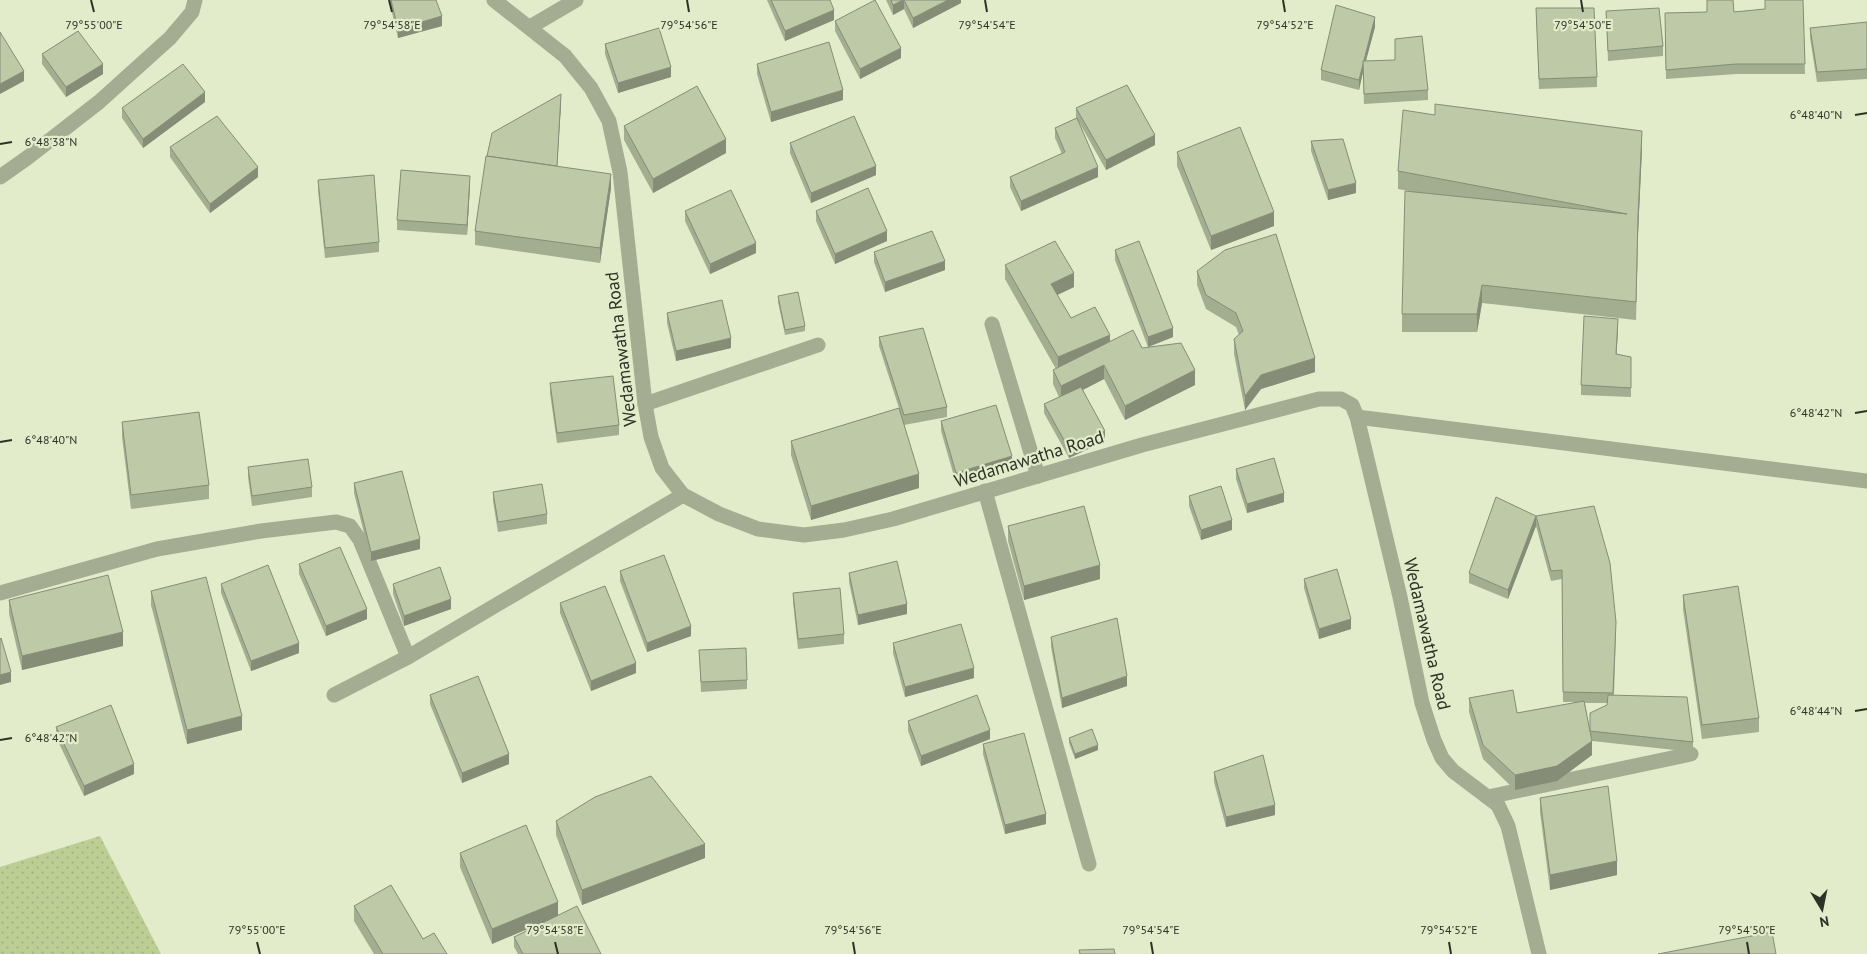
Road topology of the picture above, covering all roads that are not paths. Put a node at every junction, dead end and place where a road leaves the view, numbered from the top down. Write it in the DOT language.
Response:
graph roads {
  1 [pos="195,0"];
  2 [pos="494,0"];
  3 [pos="576,0"];
  4 [pos="530,27"];
  5 [pos="0,177"];
  6 [pos="992,324"];
  7 [pos="818,345"];
  8 [pos="644,404"];
  9 [pos="1357,417"];
  10 [pos="1038,476"];
  11 [pos="1867,480"];
  12 [pos="985,491"];
  13 [pos="683,495"];
  14 [pos="0,593"];
  15 [pos="408,656"];
  16 [pos="334,695"];
  17 [pos="1691,754"];
  18 [pos="1488,798"];
  19 [pos="1089,864"];
  20 [pos="1539,954"];
  1 -- 5 [label="street"];
  2 -- 4 [label="street, Wedamawatha Road"];
  3 -- 4 [label="street"];
  4 -- 8 [label="street, Wedamawatha Road"];
  6 -- 10 [label="street"];
  7 -- 8 [label="street"];
  8 -- 13 [label="street, Wedamawatha Road"];
  9 -- 10 [label="street, Wedamawatha Road"];
  9 -- 11 [label="street"];
  9 -- 18 [label="street, Wedamawatha Road"];
  10 -- 12 [label="street, Wedamawatha Road"];
  12 -- 13 [label="street, Wedamawatha Road"];
  12 -- 19 [label="street"];
  13 -- 15 [label="street"];
  14 -- 15 [label="street"];
  15 -- 16 [label="street"];
  17 -- 18 [label="street"];
  18 -- 20 [label="street, Wedamawatha Road"];
}
